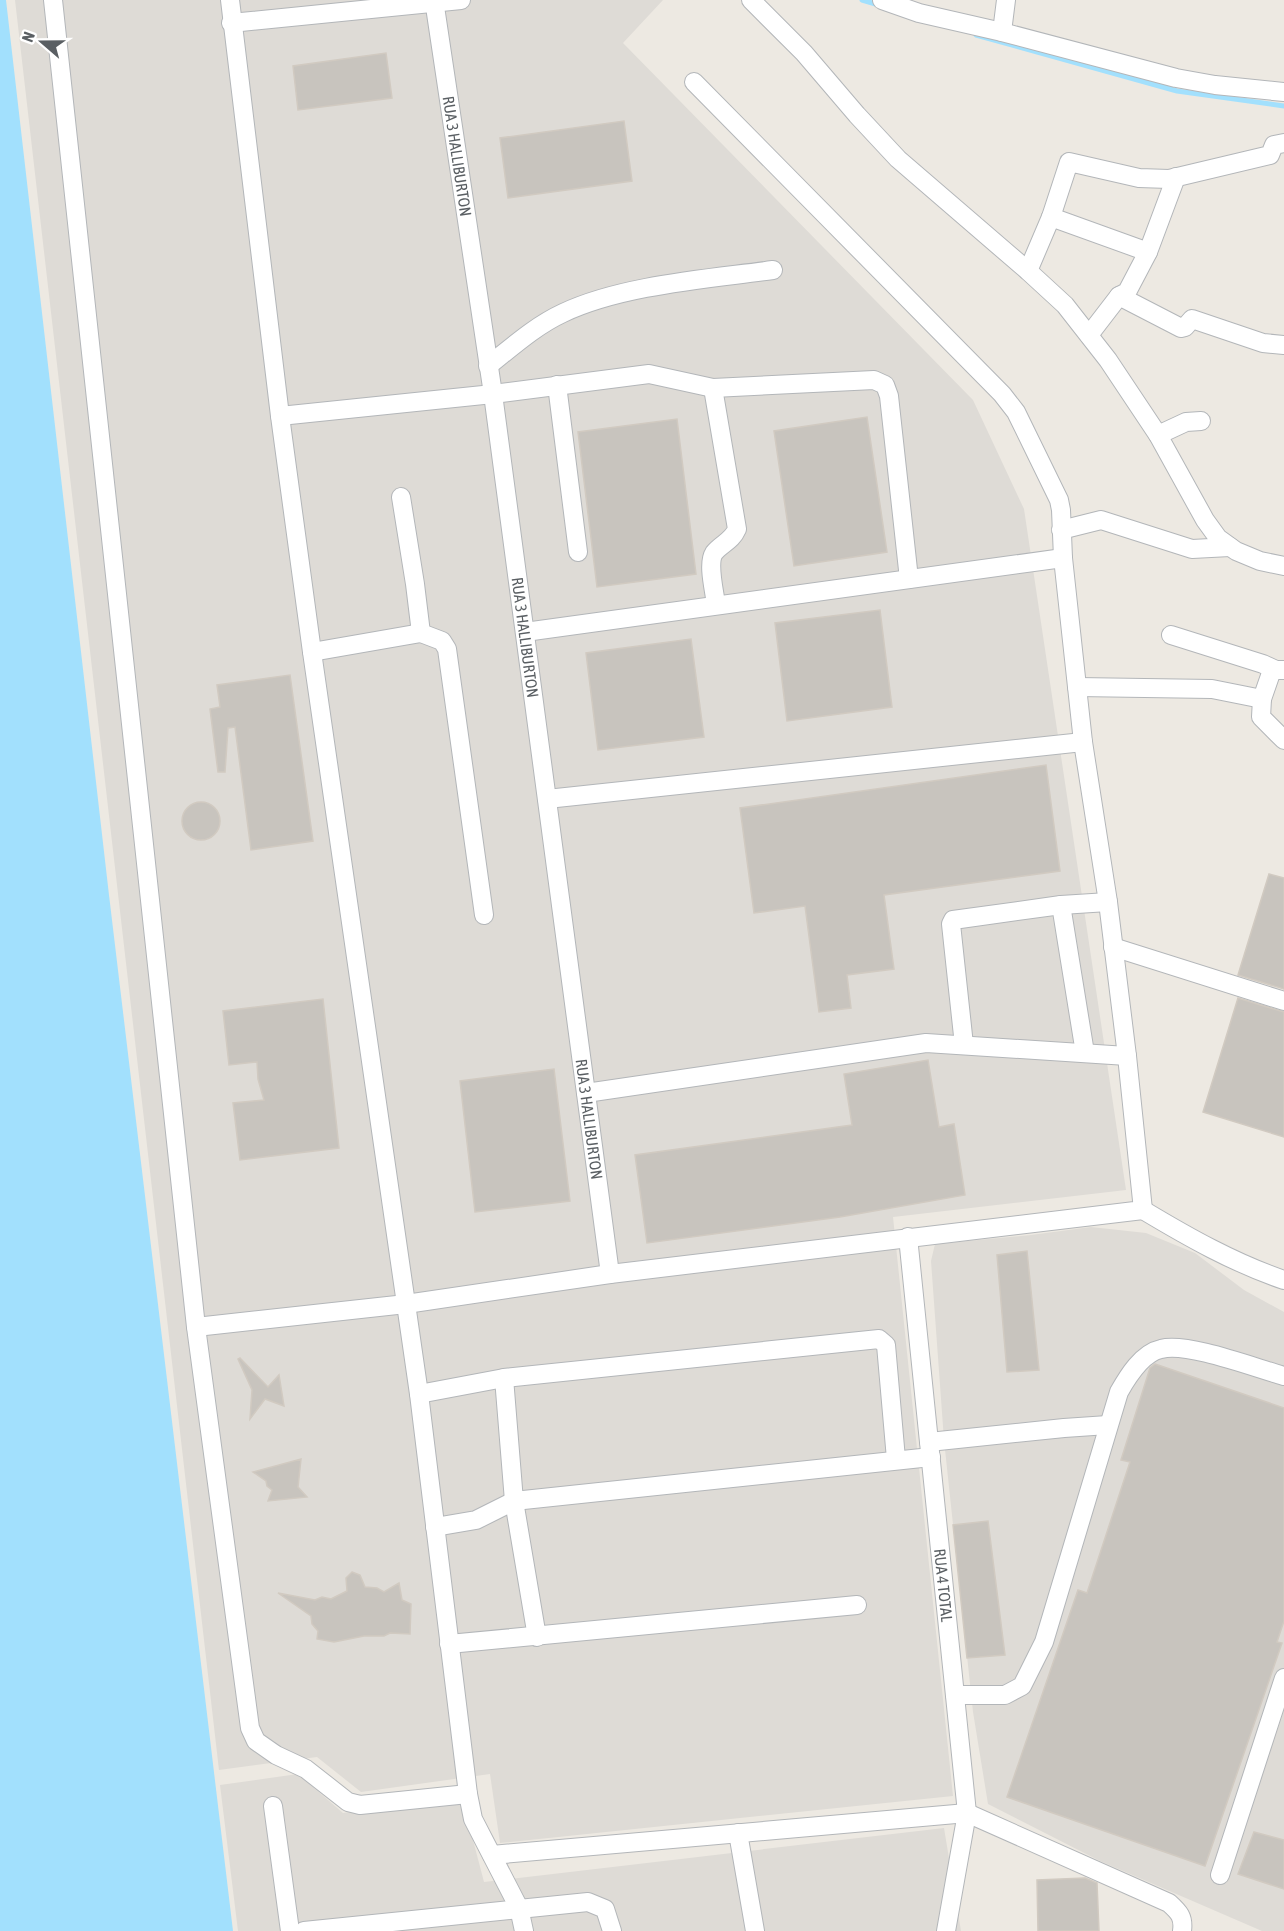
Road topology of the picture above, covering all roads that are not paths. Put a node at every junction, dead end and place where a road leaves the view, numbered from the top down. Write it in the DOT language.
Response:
graph roads {
  1 [pos="53,0"];
  2 [pos="230,0"];
  3 [pos="461,0"];
  4 [pos="751,0"];
  5 [pos="882,0"];
  6 [pos="1006,0"];
  7 [pos="434,1"];
  8 [pos="231,22"];
  9 [pos="1002,32"];
  10 [pos="694,82"];
  11 [pos="1284,92"];
  12 [pos="1284,143"];
  13 [pos="1176,177"];
  14 [pos="1051,217"];
  15 [pos="1148,252"];
  16 [pos="773,270"];
  17 [pos="1028,271"];
  18 [pos="1119,296"];
  19 [pos="1089,335"];
  20 [pos="1284,345"];
  21 [pos="488,366"];
  22 [pos="557,385"];
  23 [pos="713,388"];
  24 [pos="493,394"];
  25 [pos="280,416"];
  26 [pos="1201,421"];
  27 [pos="1158,435"];
  28 [pos="401,496"];
  29 [pos="1061,530"];
  30 [pos="1230,547"];
  31 [pos="578,552"];
  32 [pos="1063,558"];
  33 [pos="1284,566"];
  34 [pos="909,579"];
  35 [pos="716,605"];
  36 [pos="525,632"];
  37 [pos="421,633"];
  38 [pos="1171,635"];
  39 [pos="312,652"];
  40 [pos="1280,670"];
  41 [pos="1077,687"];
  42 [pos="1262,699"];
  43 [pos="1284,740"];
  44 [pos="1083,742"];
  45 [pos="547,799"];
  46 [pos="1108,902"];
  47 [pos="1061,905"];
  48 [pos="484,915"];
  49 [pos="1113,947"];
  50 [pos="1284,1000"];
  51 [pos="964,1045"];
  52 [pos="1085,1053"];
  53 [pos="1127,1056"];
  54 [pos="586,1093"];
  55 [pos="1143,1210"];
  56 [pos="908,1237"];
  57 [pos="610,1274"];
  58 [pos="1284,1280"];
  59 [pos="406,1304"];
  60 [pos="196,1327"];
  61 [pos="1284,1376"];
  62 [pos="504,1378"];
  63 [pos="419,1394"];
  64 [pos="1108,1425"];
  65 [pos="930,1449"];
  66 [pos="897,1459"];
  67 [pos="514,1501"];
  68 [pos="435,1527"];
  69 [pos="857,1605"];
  70 [pos="537,1637"];
  71 [pos="449,1644"];
  72 [pos="1284,1677"];
  73 [pos="955,1695"];
  74 [pos="468,1794"];
  75 [pos="273,1806"];
  76 [pos="967,1813"];
  77 [pos="738,1833"];
  78 [pos="492,1855"];
  79 [pos="1220,1875"];
  80 [pos="519,1908"];
  81 [pos="290,1931"];
  82 [pos="304,1931"];
  83 [pos="524,1931"];
  84 [pos="612,1931"];
  85 [pos="755,1931"];
  86 [pos="946,1931"];
  87 [pos="1182,1931"];
  1 -- 60 [label="street"];
  2 -- 8 [label="street"];
  3 -- 7 [label="street"];
  4 -- 17 [label="street"];
  5 -- 9 [label="street"];
  6 -- 9 [label="street"];
  7 -- 8 [label="street"];
  7 -- 21 [label="street, RUA 3 HALLIBURTON"];
  8 -- 25 [label="street"];
  9 -- 11 [label="street"];
  10 -- 29 [label="street"];
  12 -- 13 [label="street"];
  13 -- 14 [label="street"];
  13 -- 15 [label="street"];
  14 -- 15 [label="street"];
  14 -- 17 [label="street"];
  15 -- 18 [label="street"];
  16 -- 21 [label="street"];
  17 -- 19 [label="street"];
  18 -- 19 [label="street"];
  18 -- 20 [label="street"];
  19 -- 27 [label="street"];
  21 -- 24 [label="street, RUA 3 HALLIBURTON"];
  22 -- 23 [label="street"];
  22 -- 24 [label="street"];
  22 -- 31 [label="street"];
  23 -- 34 [label="street"];
  23 -- 35 [label="street"];
  24 -- 25 [label="street"];
  24 -- 36 [label="street, RUA 3 HALLIBURTON"];
  25 -- 39 [label="street"];
  26 -- 27 [label="street"];
  27 -- 30 [label="street"];
  28 -- 37 [label="street"];
  29 -- 30 [label="street"];
  29 -- 32 [label="street"];
  30 -- 33 [label="street"];
  32 -- 34 [label="street"];
  32 -- 41 [label="street"];
  34 -- 35 [label="street"];
  35 -- 36 [label="street"];
  36 -- 45 [label="street, RUA 3 HALLIBURTON"];
  37 -- 39 [label="street"];
  37 -- 48 [label="street"];
  38 -- 40 [label="street"];
  39 -- 59 [label="street"];
  40 -- 42 [label="street"];
  41 -- 42 [label="street"];
  41 -- 44 [label="street"];
  42 -- 43 [label="street"];
  44 -- 45 [label="street"];
  44 -- 46 [label="street"];
  45 -- 54 [label="street, RUA 3 HALLIBURTON"];
  46 -- 47 [label="street"];
  46 -- 49 [label="street"];
  47 -- 51 [label="street"];
  47 -- 52 [label="street"];
  49 -- 50 [label="street"];
  49 -- 53 [label="street"];
  51 -- 52 [label="street"];
  51 -- 54 [label="street"];
  52 -- 53 [label="street"];
  53 -- 55 [label="street"];
  54 -- 57 [label="street, RUA 3 HALLIBURTON"];
  55 -- 56 [label="street"];
  55 -- 58 [label="street"];
  56 -- 57 [label="street"];
  56 -- 65 [label="street, RUA 4 TOTAL"];
  57 -- 59 [label="street"];
  59 -- 60 [label="street"];
  59 -- 63 [label="street"];
  60 -- 74 [label="street"];
  61 -- 64 [label="street"];
  62 -- 63 [label="street"];
  62 -- 66 [label="street"];
  62 -- 67 [label="street"];
  63 -- 68 [label="street"];
  64 -- 65 [label="street"];
  64 -- 73 [label="street"];
  65 -- 66 [label="street"];
  65 -- 73 [label="street, RUA 4 TOTAL"];
  66 -- 67 [label="street"];
  67 -- 68 [label="street"];
  67 -- 70 [label="street"];
  68 -- 71 [label="street"];
  69 -- 70 [label="street"];
  70 -- 71 [label="street"];
  71 -- 74 [label="street"];
  72 -- 79 [label="street"];
  73 -- 76 [label="street, RUA 4 TOTAL"];
  74 -- 78 [label="street"];
  75 -- 81 [label="street"];
  76 -- 77 [label="street"];
  76 -- 86 [label="street, RUA 4 TOTAL"];
  76 -- 87 [label="street"];
  77 -- 78 [label="street"];
  77 -- 85 [label="street"];
  78 -- 80 [label="street"];
  80 -- 82 [label="street"];
  80 -- 83 [label="street"];
  80 -- 84 [label="street"];
}
